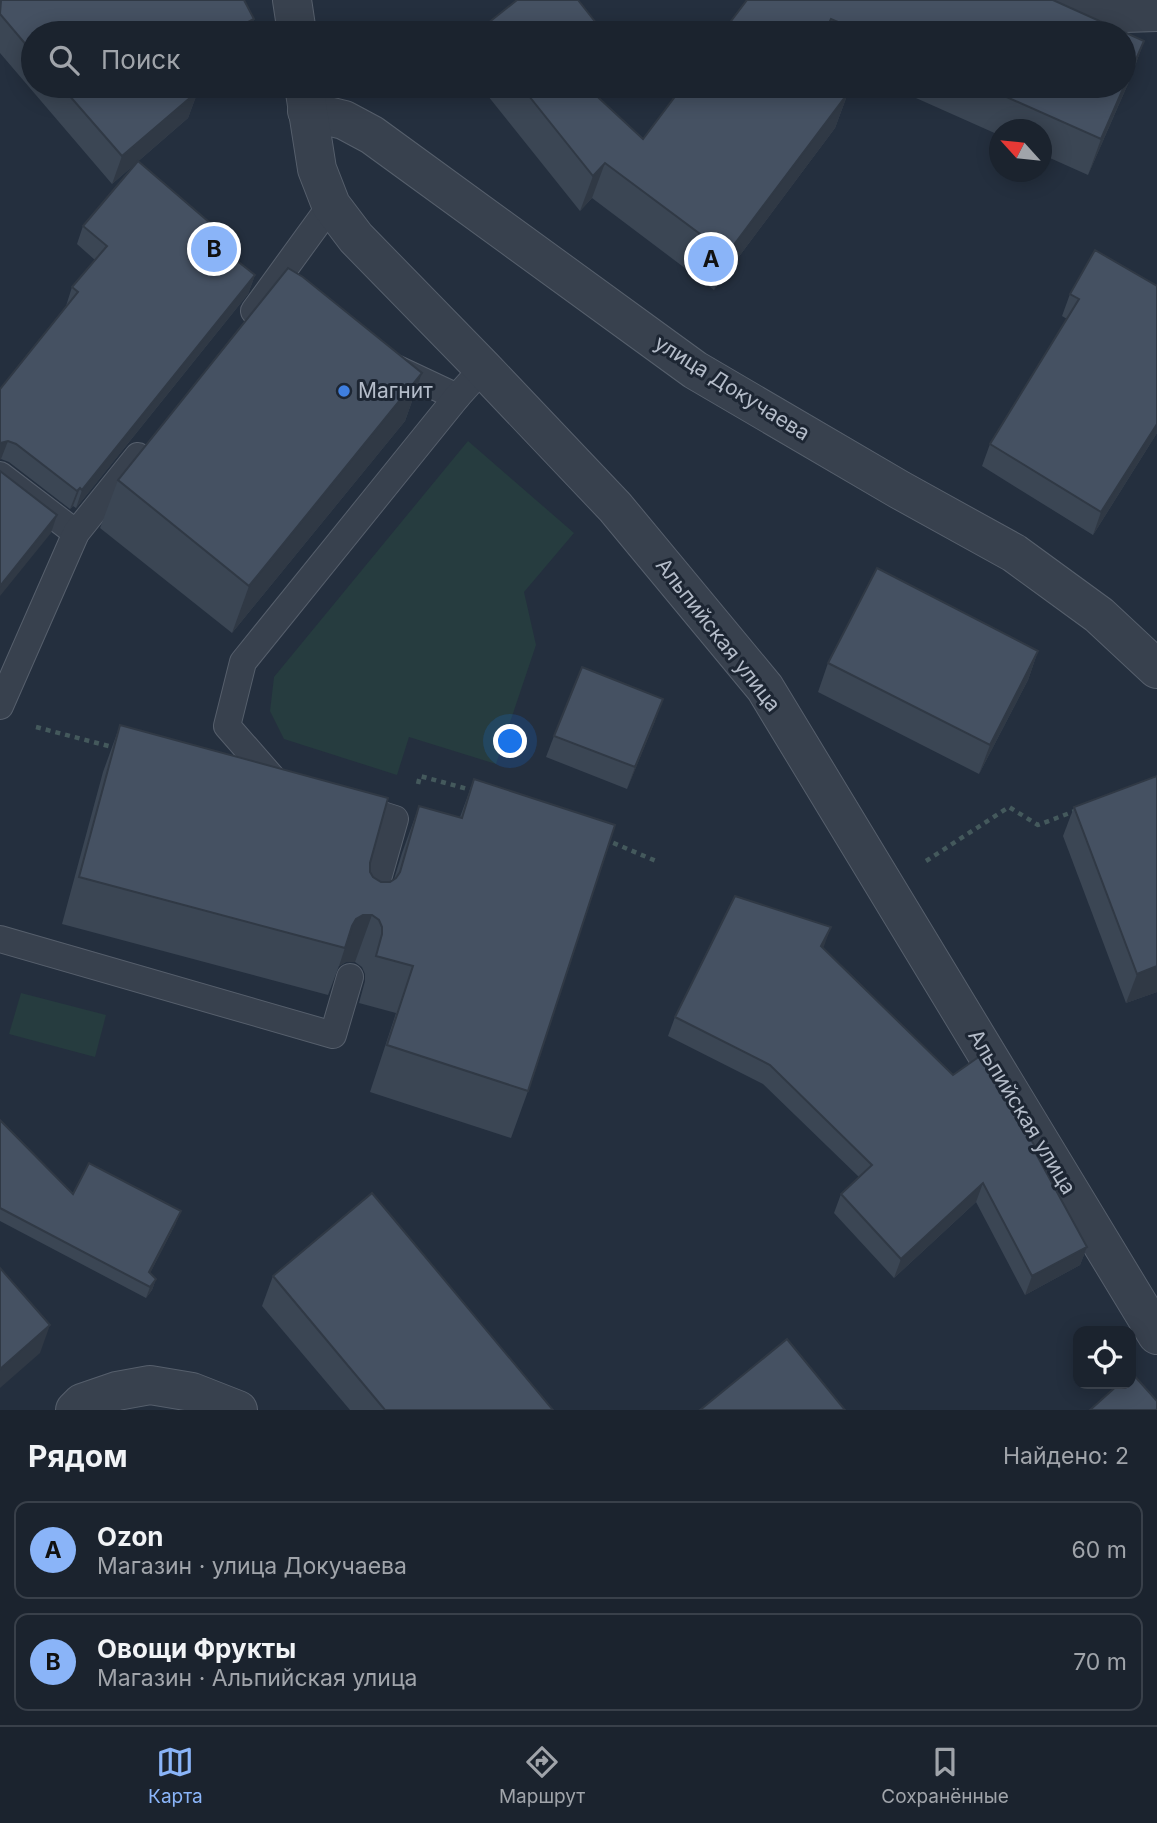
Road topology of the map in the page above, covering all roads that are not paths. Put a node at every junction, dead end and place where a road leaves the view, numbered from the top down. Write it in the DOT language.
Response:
graph roads {
  1 [pos="292,0"];
  2 [pos="1058,0"];
  3 [pos="1157,12"];
  4 [pos="295,21"];
  5 [pos="305,99"];
  6 [pos="331,205"];
  7 [pos="267,295"];
  8 [pos="291,309"];
  9 [pos="239,331"];
  10 [pos="373,357"];
  11 [pos="483,368"];
  12 [pos="457,397"];
  13 [pos="153,438"];
  14 [pos="0,475"];
  15 [pos="76,534"];
  16 [pos="1157,668"];
  17 [pos="0,706"];
  18 [pos="302,790"];
  19 [pos="329,798"];
  20 [pos="368,914"];
  21 [pos="0,939"];
  22 [pos="350,977"];
  23 [pos="1157,1335"];
  24 [pos="75,1410"];
  25 [pos="237,1410"];
  1 -- 4 [label="street"];
  2 -- 3 [label="street"];
  5 -- 6 [label="street, Альпийская улица"];
  5 -- 16 [label="street, улица Докучаева"];
  6 -- 7 [label="lane"];
  6 -- 11 [label="street, Альпийская улица"];
  7 -- 8 [label="lane"];
  7 -- 9 [label="lane"];
  10 -- 12 [label="lane"];
  11 -- 12 [label="lane"];
  11 -- 23 [label="street, Альпийская улица"];
  12 -- 18 [label="lane"];
  13 -- 15 [label="lane"];
  14 -- 15 [label="lane"];
  15 -- 17 [label="lane"];
  19 -- 20 [label="lane"];
  21 -- 22 [label="lane"];
  24 -- 25 [label="street"];
}
